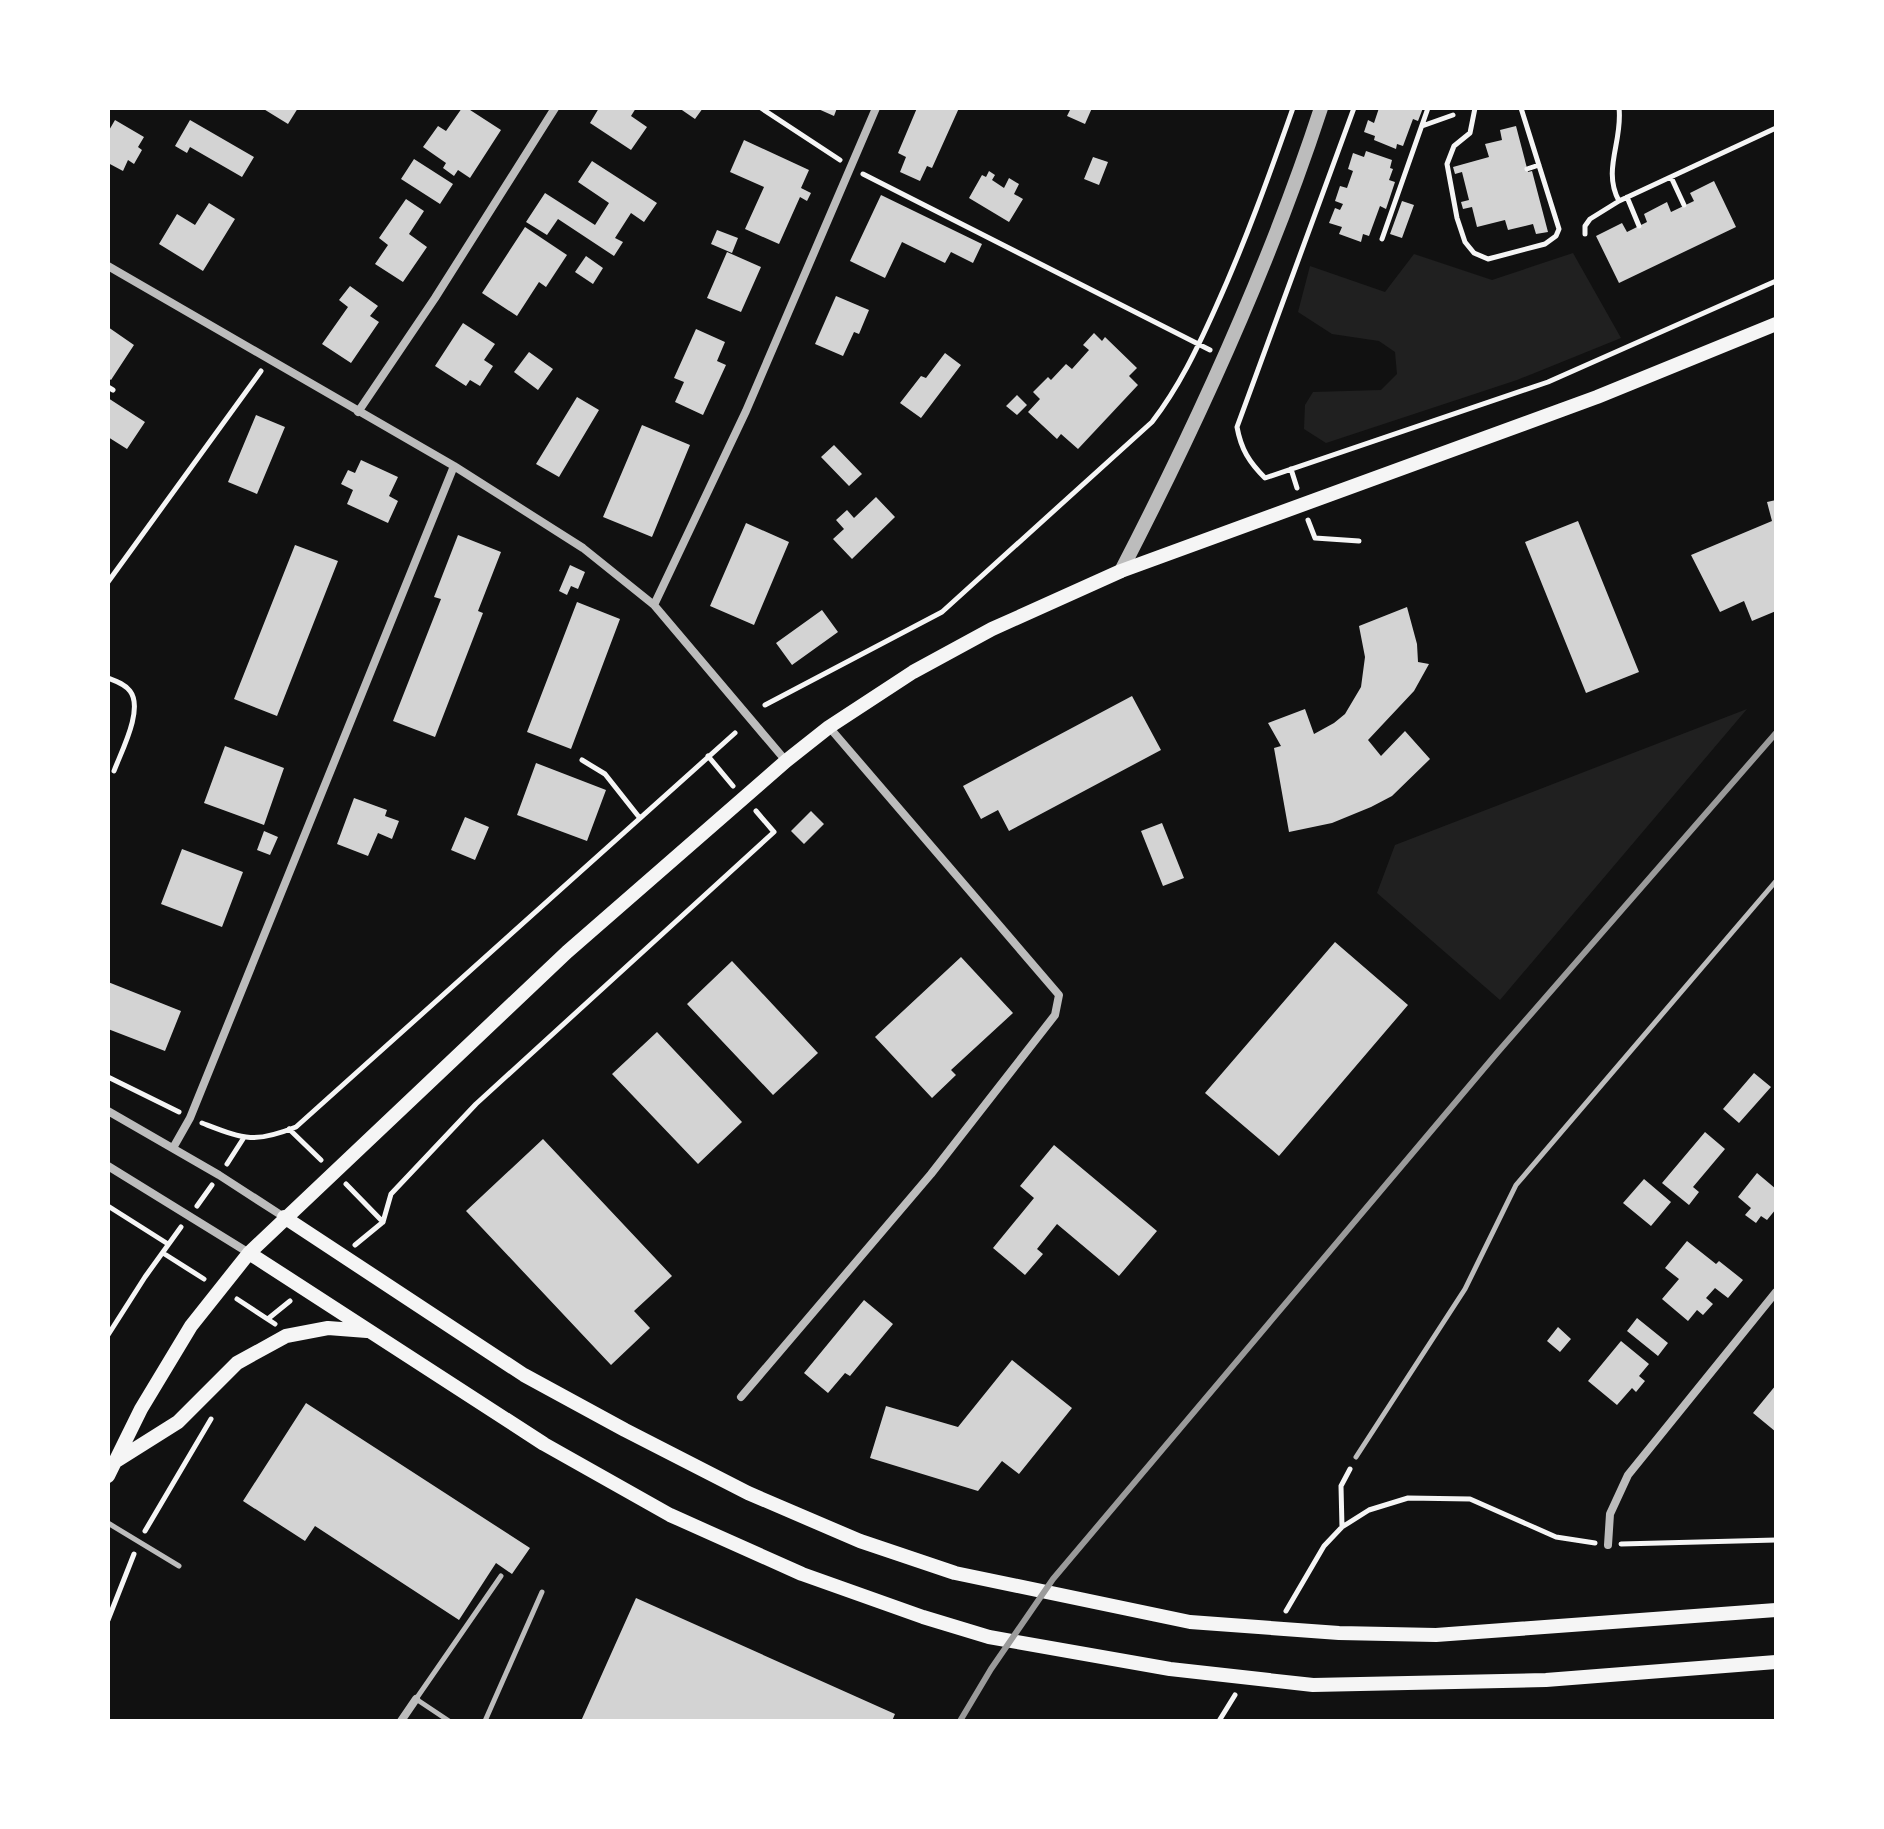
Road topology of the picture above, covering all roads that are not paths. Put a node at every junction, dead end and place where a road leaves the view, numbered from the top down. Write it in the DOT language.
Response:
graph roads {
  1 [pos="555,108"];
  2 [pos="876,108"];
  3 [pos="1321,108"];
  4 [pos="108,266"];
  5 [pos="1776,324"];
  6 [pos="358,412"];
  7 [pos="454,466"];
  8 [pos="1121,571"];
  9 [pos="654,605"];
  10 [pos="829,727"];
  11 [pos="786,761"];
  12 [pos="1776,881"];
  13 [pos="108,1111"];
  14 [pos="173,1148"];
  15 [pos="108,1166"];
  16 [pos="284,1217"];
  17 [pos="249,1253"];
  18 [pos="1776,1292"];
  19 [pos="370,1331"];
  20 [pos="741,1397"];
  21 [pos="1356,1457"];
  22 [pos="115,1461"];
  23 [pos="108,1476"];
  24 [pos="108,1523"];
  25 [pos="1608,1545"];
  26 [pos="179,1566"];
  27 [pos="501,1576"];
  28 [pos="542,1592"];
  29 [pos="1776,1610"];
  30 [pos="1776,1662"];
  31 [pos="416,1699"];
  32 [pos="401,1721"];
  33 [pos="449,1721"];
  34 [pos="485,1721"];
  1 -- 6 [label="street"];
  2 -- 9 [label="street"];
  3 -- 8 [label="street"];
  4 -- 6 [label="street"];
  5 -- 8 [label="main road"];
  6 -- 7 [label="street"];
  7 -- 9 [label="street"];
  7 -- 14 [label="street"];
  8 -- 10 [label="main road"];
  9 -- 11 [label="street"];
  10 -- 11 [label="main road"];
  10 -- 20 [label="street"];
  11 -- 16 [label="main road"];
  12 -- 21 [label="lane"];
  13 -- 14 [label="street"];
  14 -- 16 [label="street"];
  15 -- 17 [label="street"];
  16 -- 17 [label="main road"];
  16 -- 29 [label="main road"];
  17 -- 19 [label="main road"];
  17 -- 22 [label="main road"];
  18 -- 25 [label="street"];
  19 -- 22 [label="main road"];
  19 -- 30 [label="main road"];
  22 -- 23 [label="main road"];
  24 -- 26 [label="lane"];
  27 -- 31 [label="lane"];
  28 -- 34 [label="lane"];
  31 -- 32 [label="street"];
  31 -- 33 [label="lane"];
}
